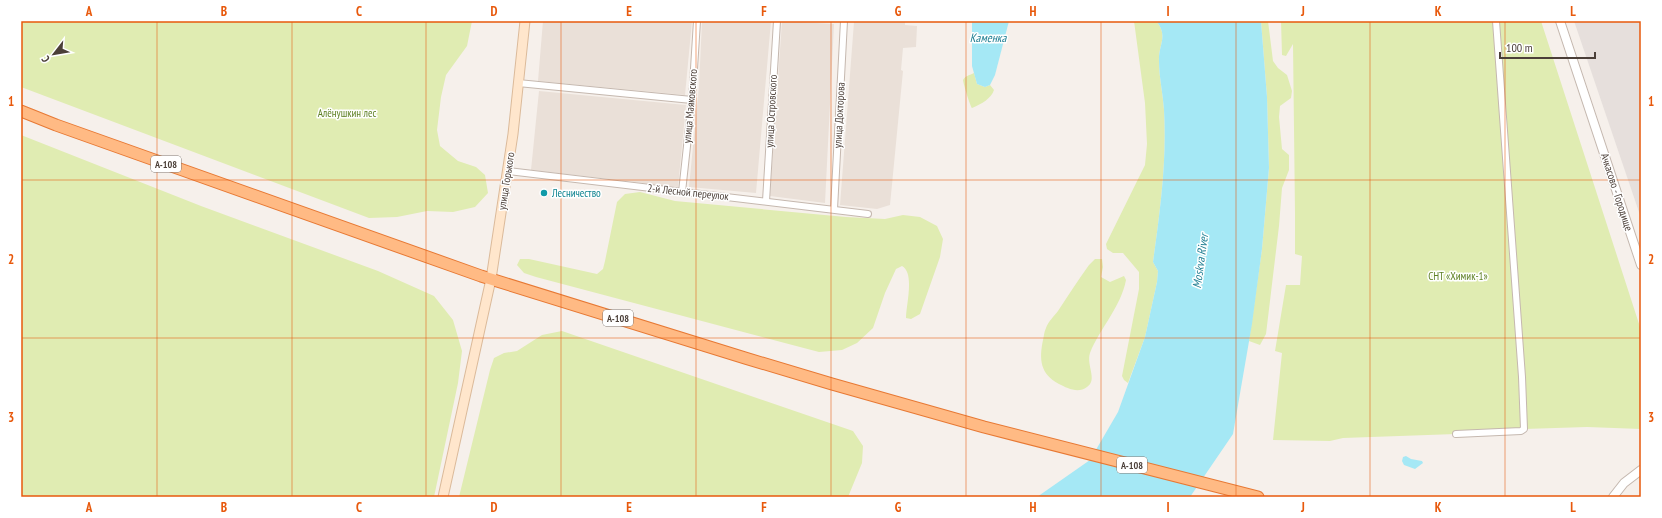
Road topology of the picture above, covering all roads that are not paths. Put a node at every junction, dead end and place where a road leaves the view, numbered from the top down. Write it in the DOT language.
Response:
graph roads {
  1 [pos="525,21"];
  2 [pos="697,21"];
  3 [pos="777,21"];
  4 [pos="844,21"];
  5 [pos="1496,21"];
  6 [pos="1560,21"];
  7 [pos="518,84"];
  8 [pos="692,100"];
  9 [pos="21,111"];
  10 [pos="508,171"];
  11 [pos="682,192"];
  12 [pos="766,201"];
  13 [pos="834,209"];
  14 [pos="868,214"];
  15 [pos="1641,265"];
  16 [pos="491,279"];
  17 [pos="1456,434"];
  18 [pos="1641,470"];
  19 [pos="1641,476"];
  20 [pos="443,497"];
  21 [pos="1258,497"];
  22 [pos="1613,497"];
  23 [pos="1619,497"];
  1 -- 7 [label="main road, улица Горького"];
  2 -- 8 [label="street, улица Маяковского"];
  3 -- 12 [label="street, улица Островского"];
  4 -- 13 [label="street, улица Докторова"];
  5 -- 17 [label="street"];
  6 -- 15 [label="street, Ачкасово - Городище"];
  7 -- 8 [label="street"];
  7 -- 10 [label="main road, улица Горького"];
  8 -- 11 [label="street, улица Маяковского"];
  9 -- 16 [label="highway, А-108"];
  10 -- 11 [label="street, 2-й Лесной переулок"];
  10 -- 16 [label="main road, улица Горького"];
  11 -- 12 [label="street, 2-й Лесной переулок"];
  12 -- 13 [label="street, 2-й Лесной переулок"];
  13 -- 14 [label="street, 2-й Лесной переулок"];
  16 -- 20 [label="main road, улица Горького"];
  16 -- 21 [label="highway, А-108"];
  18 -- 22 [label="street"];
  19 -- 23 [label="street"];
}
